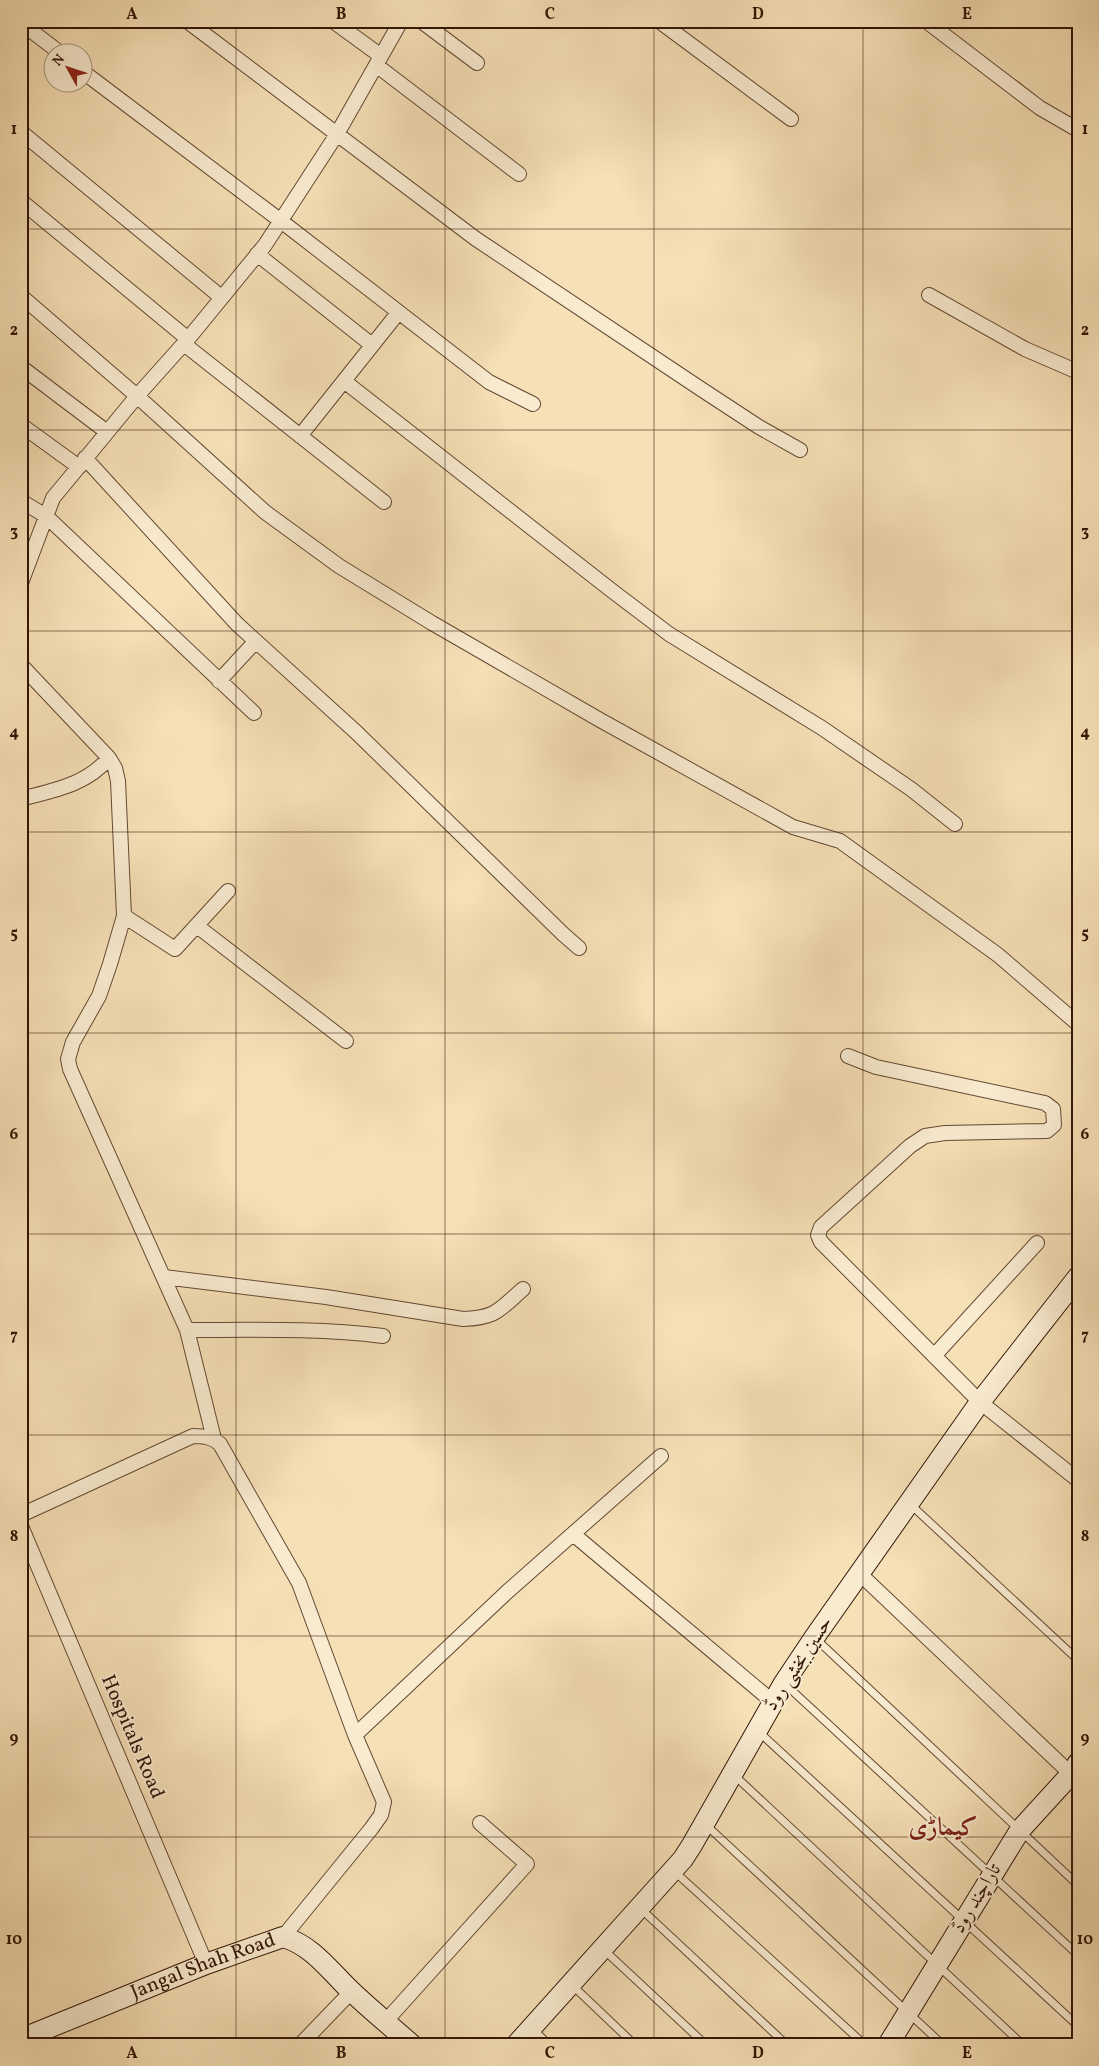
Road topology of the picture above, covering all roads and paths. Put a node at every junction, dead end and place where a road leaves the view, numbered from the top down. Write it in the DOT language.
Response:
graph roads {
  1 [pos="187,21"];
  2 [pos="333,21"];
  3 [pos="401,21"];
  4 [pos="421,21"];
  5 [pos="659,21"];
  6 [pos="926,21"];
  7 [pos="21,23"];
  8 [pos="46,42"];
  9 [pos="379,61"];
  10 [pos="477,62"];
  11 [pos="92,79"];
  12 [pos="791,119"];
  13 [pos="1078,130"];
  14 [pos="21,132"];
  15 [pos="337,134"];
  16 [pos="519,174"];
  17 [pos="21,201"];
  18 [pos="281,221"];
  19 [pos="257,254"];
  20 [pos="929,295"];
  21 [pos="21,296"];
  22 [pos="222,297"];
  23 [pos="398,313"];
  24 [pos="186,342"];
  25 [pos="372,345"];
  26 [pos="21,367"];
  27 [pos="1078,372"];
  28 [pos="344,381"];
  29 [pos="137,396"];
  30 [pos="533,404"];
  31 [pos="21,425"];
  32 [pos="107,432"];
  33 [pos="300,436"];
  34 [pos="800,450"];
  35 [pos="82,463"];
  36 [pos="21,501"];
  37 [pos="384,502"];
  38 [pos="46,516"];
  39 [pos="21,583"];
  40 [pos="256,641"];
  41 [pos="21,665"];
  42 [pos="219,681"];
  43 [pos="254,713"];
  44 [pos="109,758"];
  45 [pos="21,800"];
  46 [pos="955,824"];
  47 [pos="228,890"];
  48 [pos="124,916"];
  49 [pos="197,926"];
  50 [pos="579,948"];
  51 [pos="1078,1024"];
  52 [pos="346,1042"];
  53 [pos="848,1056"];
  54 [pos="1037,1243"];
  55 [pos="164,1277"];
  56 [pos="1078,1277"];
  57 [pos="523,1289"];
  58 [pos="187,1330"];
  59 [pos="383,1336"];
  60 [pos="934,1356"];
  61 [pos="980,1402"];
  62 [pos="214,1439"];
  63 [pos="661,1456"];
  64 [pos="1078,1480"];
  65 [pos="909,1504"];
  66 [pos="21,1515"];
  67 [pos="21,1526"];
  68 [pos="573,1534"];
  69 [pos="860,1574"];
  70 [pos="814,1638"];
  71 [pos="1078,1660"];
  72 [pos="784,1683"];
  73 [pos="773,1702"];
  74 [pos="757,1730"];
  75 [pos="355,1735"];
  76 [pos="1074,1768"];
  77 [pos="732,1773"];
  78 [pos="480,1823"];
  79 [pos="704,1823"];
  80 [pos="1020,1830"];
  81 [pos="673,1870"];
  82 [pos="992,1876"];
  83 [pos="1078,1885"];
  84 [pos="639,1907"];
  85 [pos="964,1921"];
  86 [pos="282,1937"];
  87 [pos="602,1948"];
  88 [pos="1078,1955"];
  89 [pos="206,1964"];
  90 [pos="938,1966"];
  91 [pos="570,1984"];
  92 [pos="352,1992"];
  93 [pos="909,2014"];
  94 [pos="385,2022"];
  95 [pos="1078,2026"];
  96 [pos="530,2027"];
  97 [pos="21,2039"];
  98 [pos="300,2045"];
  99 [pos="412,2045"];
  100 [pos="516,2045"];
  101 [pos="549,2045"];
  102 [pos="635,2045"];
  103 [pos="706,2045"];
  104 [pos="787,2045"];
  105 [pos="865,2045"];
  106 [pos="888,2045"];
  107 [pos="943,2045"];
  108 [pos="1023,2045"];
  1 -- 15 [label="street"];
  2 -- 9 [label="street"];
  3 -- 9 [label="street"];
  4 -- 10 [label="street"];
  5 -- 12 [label="street"];
  6 -- 13 [label="street"];
  7 -- 8 [label="street"];
  9 -- 15 [label="street"];
  9 -- 16 [label="street"];
  11 -- 18 [label="street"];
  14 -- 22 [label="street"];
  15 -- 18 [label="street"];
  15 -- 34 [label="street"];
  17 -- 24 [label="street"];
  18 -- 19 [label="street"];
  18 -- 23 [label="street"];
  19 -- 22 [label="street"];
  19 -- 25 [label="street"];
  20 -- 27 [label="street"];
  21 -- 29 [label="street"];
  22 -- 24 [label="street"];
  23 -- 25 [label="street"];
  23 -- 30 [label="street"];
  24 -- 29 [label="street"];
  24 -- 33 [label="street"];
  25 -- 28 [label="street"];
  26 -- 32 [label="street"];
  28 -- 33 [label="street"];
  28 -- 46 [label="street"];
  29 -- 32 [label="street"];
  29 -- 51 [label="street"];
  31 -- 35 [label="street"];
  32 -- 35 [label="street"];
  33 -- 37 [label="street"];
  35 -- 38 [label="street"];
  35 -- 40 [label="street"];
  36 -- 38 [label="street"];
  38 -- 39 [label="street"];
  38 -- 42 [label="street"];
  40 -- 42 [label="street"];
  40 -- 50 [label="street"];
  41 -- 44 [label="street"];
  42 -- 43 [label="street"];
  44 -- 45 [label="street"];
  44 -- 48 [label="street"];
  47 -- 49 [label="street"];
  48 -- 49 [label="street"];
  48 -- 55 [label="street"];
  49 -- 52 [label="street"];
  53 -- 60 [label="street"];
  54 -- 60 [label="street"];
  55 -- 57 [label="street"];
  55 -- 58 [label="street"];
  56 -- 61 [label="street, حسین بخشی روڈ"];
  58 -- 59 [label="street"];
  58 -- 62 [label="street"];
  60 -- 61 [label="street"];
  61 -- 64 [label="street"];
  61 -- 65 [label="street, حسین بخشی روڈ"];
  62 -- 66 [label="street"];
  62 -- 75 [label="street"];
  63 -- 68 [label="street"];
  65 -- 69 [label="street, حسین بخشی روڈ"];
  65 -- 71 [label="lane"];
  67 -- 89 [label="street, Hospitals Road"];
  68 -- 73 [label="street"];
  68 -- 75 [label="street"];
  69 -- 70 [label="street, حسین بخشی روڈ"];
  69 -- 76 [label="street"];
  70 -- 72 [label="street, حسین بخشی روڈ"];
  70 -- 80 [label="lane"];
  72 -- 73 [label="street, حسین بخشی روڈ"];
  72 -- 82 [label="lane"];
  73 -- 74 [label="street, حسین بخشی روڈ"];
  74 -- 77 [label="street, حسین بخشی روڈ"];
  74 -- 85 [label="lane"];
  75 -- 86 [label="street"];
  76 -- 80 [label="street, تاراچند روڈ"];
  77 -- 79 [label="street, حسین بخشی روڈ"];
  77 -- 90 [label="lane"];
  78 -- 94 [label="street"];
  79 -- 81 [label="street, حسین بخشی روڈ"];
  79 -- 93 [label="lane"];
  80 -- 82 [label="street, تاراچند روڈ"];
  80 -- 83 [label="lane"];
  81 -- 84 [label="street, حسین بخشی روڈ"];
  81 -- 105 [label="lane"];
  82 -- 85 [label="street, تاراچند روڈ"];
  82 -- 88 [label="lane"];
  84 -- 87 [label="street, حسین بخشی روڈ"];
  84 -- 104 [label="lane"];
  85 -- 90 [label="street, تاراچند روڈ"];
  85 -- 95 [label="lane"];
  86 -- 89 [label="street, Jangal Shah Road"];
  86 -- 92 [label="street, Jangal Shah Road"];
  87 -- 91 [label="street, حسین بخشی روڈ"];
  87 -- 103 [label="lane"];
  89 -- 97 [label="street, Jangal Shah Road"];
  90 -- 93 [label="street, تاراچند روڈ"];
  90 -- 108 [label="lane"];
  91 -- 96 [label="street, حسین بخشی روڈ"];
  91 -- 102 [label="lane"];
  92 -- 94 [label="street, Jangal Shah Road"];
  92 -- 98 [label="street"];
  93 -- 106 [label="street, تاراچند روڈ"];
  93 -- 107 [label="lane"];
  94 -- 99 [label="street, Jangal Shah Road"];
  96 -- 100 [label="street, حسین بخشی روڈ"];
  96 -- 101 [label="lane"];
}
